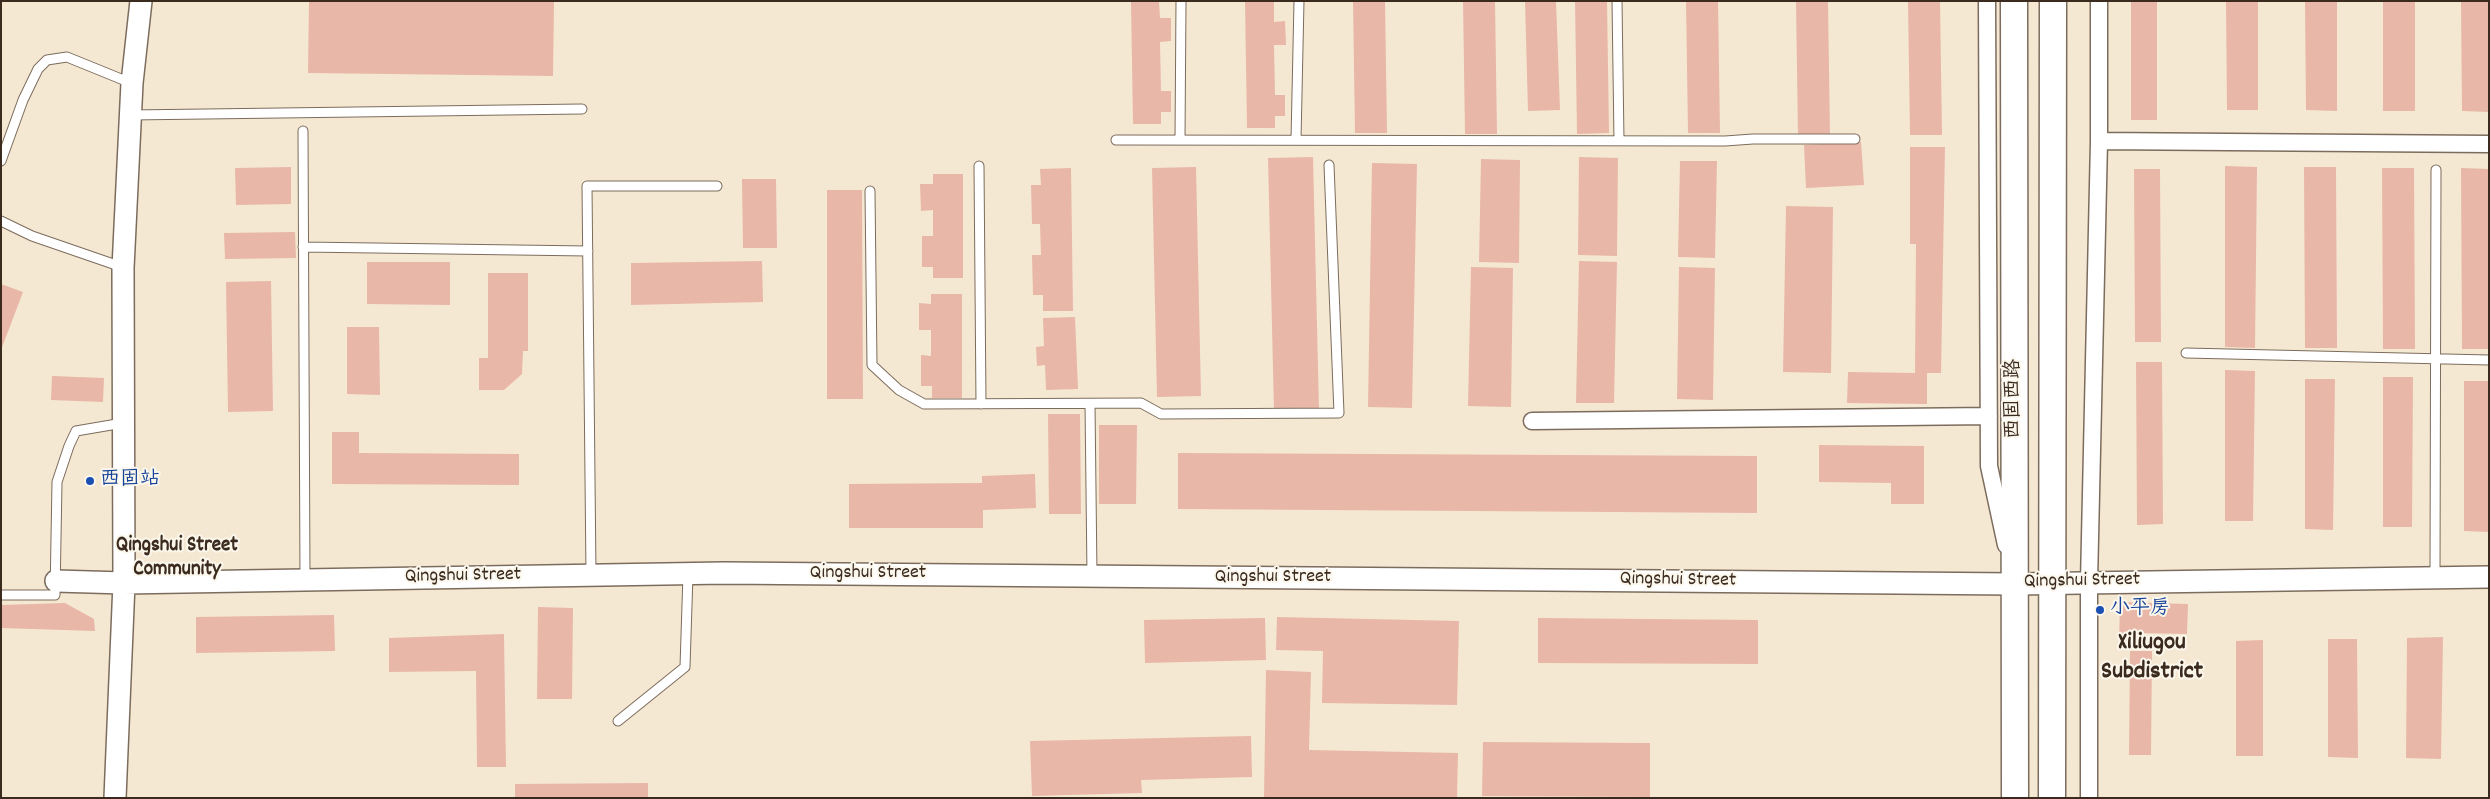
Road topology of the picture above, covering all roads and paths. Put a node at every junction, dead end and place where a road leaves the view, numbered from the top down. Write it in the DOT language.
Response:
graph roads {
  1 [pos="141,1"];
  2 [pos="1181,1"];
  3 [pos="1299,1"];
  4 [pos="1617,1"];
  5 [pos="1987,1"];
  6 [pos="2014,1"];
  7 [pos="2052,1"];
  8 [pos="2099,1"];
  9 [pos="132,83"];
  10 [pos="582,109"];
  11 [pos="130,115"];
  12 [pos="303,131"];
  13 [pos="1854,139"];
  14 [pos="1116,140"];
  15 [pos="1180,140"];
  16 [pos="1296,140"];
  17 [pos="1619,141"];
  18 [pos="2099,141"];
  19 [pos="2489,144"];
  20 [pos="1,160"];
  21 [pos="1329,165"];
  22 [pos="979,166"];
  23 [pos="2436,170"];
  24 [pos="717,186"];
  25 [pos="870,191"];
  26 [pos="1,221"];
  27 [pos="303,247"];
  28 [pos="588,251"];
  29 [pos="123,268"];
  30 [pos="2186,353"];
  31 [pos="2436,358"];
  32 [pos="2489,360"];
  33 [pos="981,404"];
  34 [pos="1090,404"];
  35 [pos="1989,416"];
  36 [pos="1532,421"];
  37 [pos="124,423"];
  38 [pos="688,574"];
  39 [pos="591,575"];
  40 [pos="1092,576"];
  41 [pos="2435,577"];
  42 [pos="2489,577"];
  43 [pos="305,580"];
  44 [pos="56,581"];
  45 [pos="2089,582"];
  46 [pos="124,583"];
  47 [pos="2052,583"];
  48 [pos="2015,584"];
  49 [pos="1,595"];
  50 [pos="618,721"];
  51 [pos="115,798"];
  52 [pos="2015,798"];
  53 [pos="2052,798"];
  54 [pos="2089,798"];
  1 -- 9 [label="street"];
  2 -- 15 [label="lane"];
  3 -- 16 [label="lane"];
  4 -- 17 [label="lane"];
  5 -- 35 [label="street"];
  6 -- 48 [label="main road, 西固西路"];
  7 -- 47 [label="main road, 西固西路"];
  8 -- 18 [label="street"];
  9 -- 11 [label="street"];
  9 -- 20 [label="lane"];
  10 -- 11 [label="lane"];
  11 -- 29 [label="street"];
  12 -- 27 [label="lane"];
  13 -- 17 [label="lane"];
  14 -- 15 [label="lane"];
  15 -- 16 [label="lane"];
  16 -- 17 [label="lane"];
  18 -- 19 [label="street"];
  18 -- 45 [label="street"];
  21 -- 34 [label="lane"];
  22 -- 33 [label="lane"];
  23 -- 31 [label="lane"];
  24 -- 28 [label="lane"];
  25 -- 33 [label="lane"];
  26 -- 29 [label="lane"];
  27 -- 28 [label="lane"];
  27 -- 43 [label="lane"];
  28 -- 39 [label="lane"];
  29 -- 37 [label="street"];
  30 -- 31 [label="lane"];
  31 -- 32 [label="lane"];
  31 -- 41 [label="lane"];
  33 -- 34 [label="lane"];
  34 -- 40 [label="lane"];
  35 -- 36 [label="street"];
  35 -- 48 [label="street"];
  37 -- 44 [label="lane"];
  37 -- 46 [label="street"];
  38 -- 39 [label="street, Qingshui Street"];
  38 -- 40 [label="street, Qingshui Street"];
  38 -- 50 [label="lane"];
  39 -- 43 [label="street, Qingshui Street"];
  40 -- 48 [label="street, Qingshui Street"];
  41 -- 42 [label="street, Qingshui Street"];
  41 -- 45 [label="street, Qingshui Street"];
  43 -- 46 [label="street, Qingshui Street"];
  44 -- 46 [label="street, Qingshui Street"];
  44 -- 49 [label="lane"];
  45 -- 47 [label="street, Qingshui Street"];
  45 -- 54 [label="street"];
  46 -- 51 [label="street"];
  47 -- 48 [label="street, Qingshui Street"];
  47 -- 53 [label="main road, 西固西路"];
  48 -- 52 [label="main road, 西固西路"];
}
